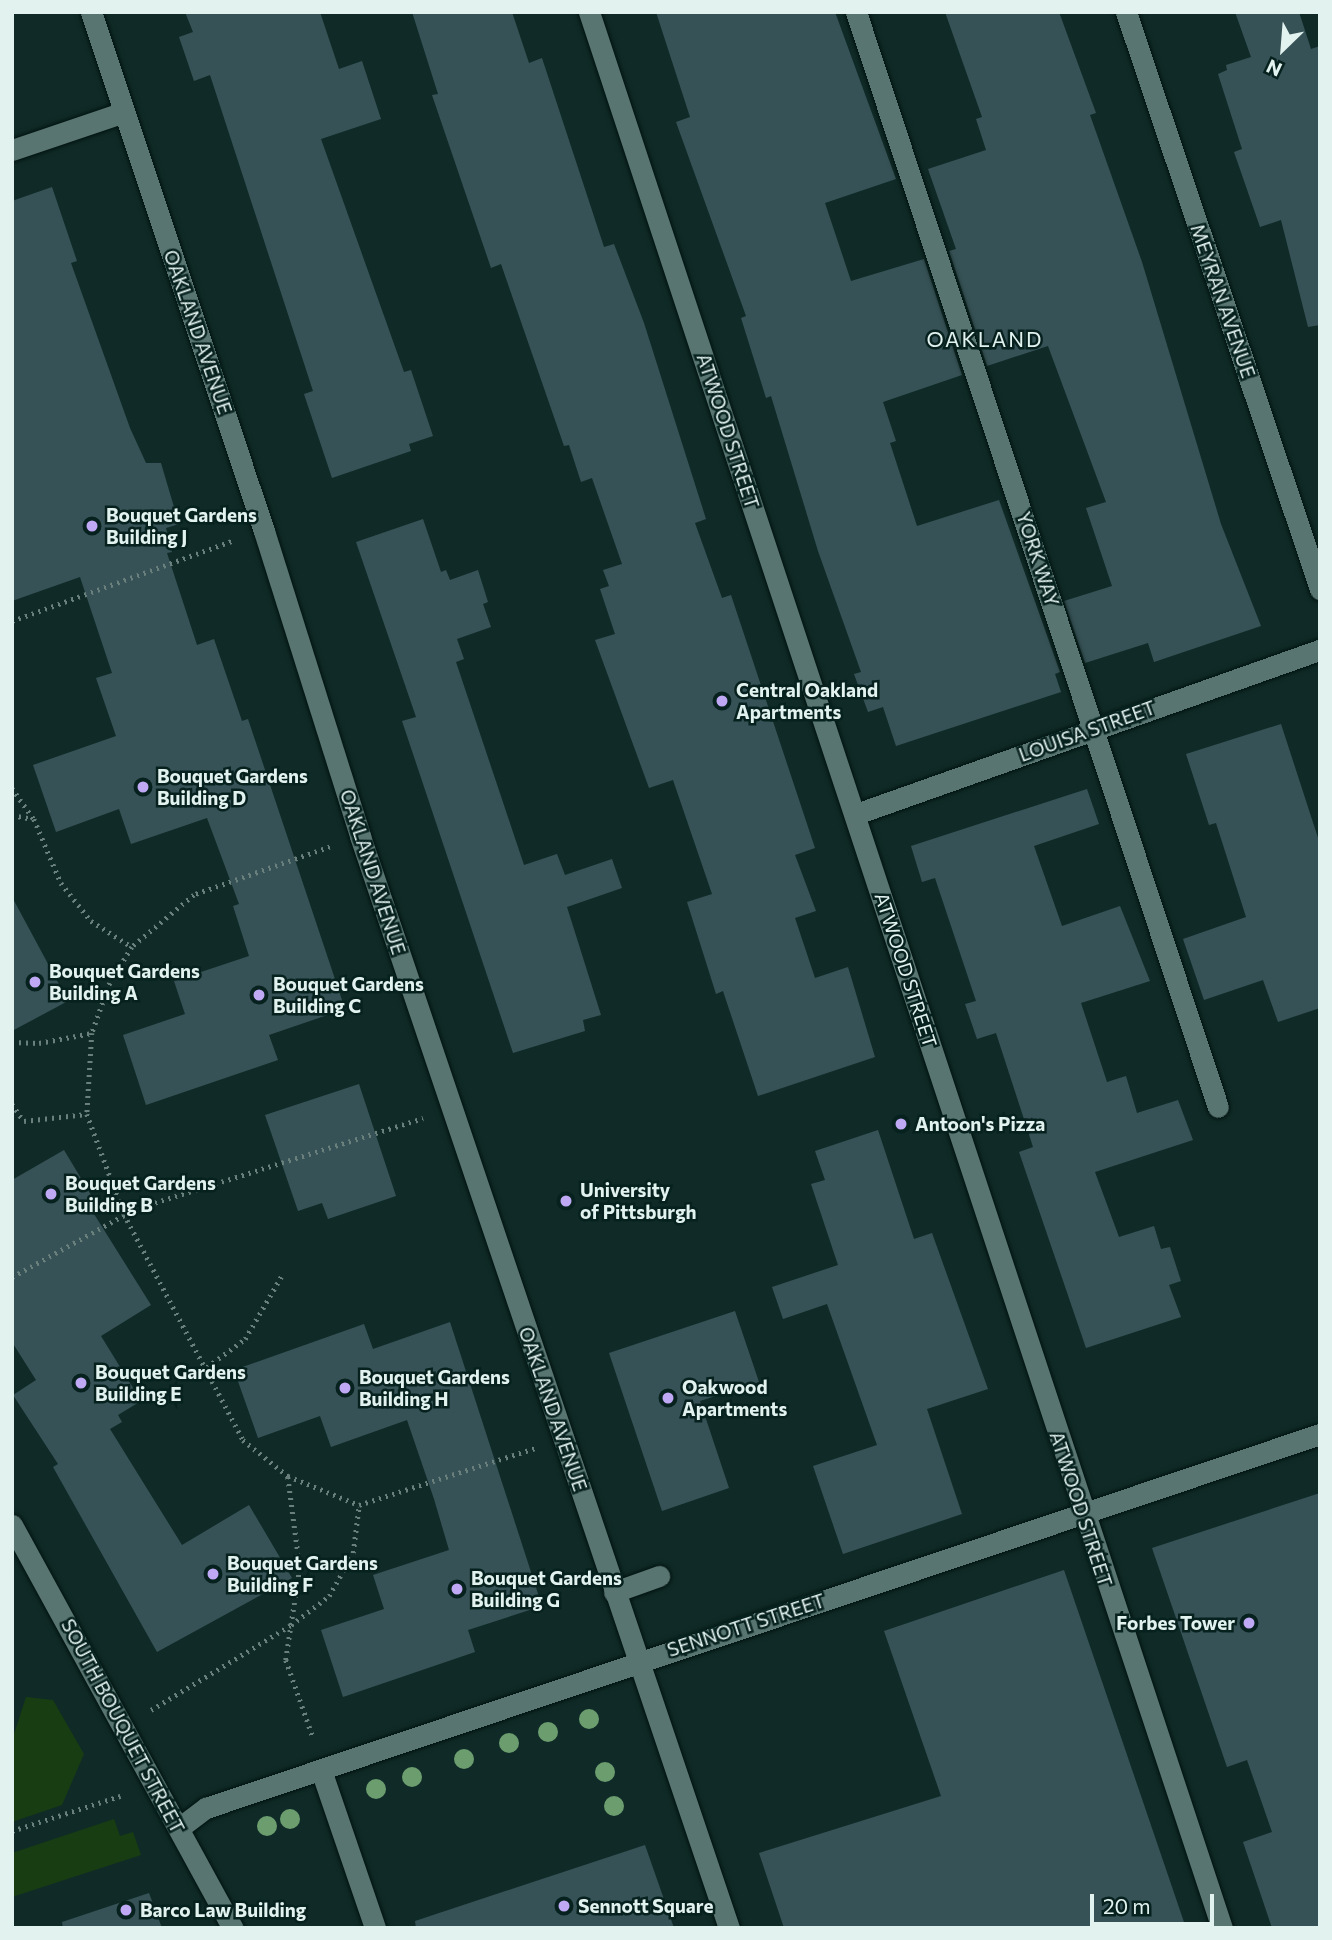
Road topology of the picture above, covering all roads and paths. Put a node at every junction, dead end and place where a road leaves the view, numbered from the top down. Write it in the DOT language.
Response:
graph roads {
  1 [pos="91,12"];
  2 [pos="589,12"];
  3 [pos="856,12"];
  4 [pos="1126,12"];
  5 [pos="124,112"];
  6 [pos="12,150"];
  7 [pos="264,531"];
  8 [pos="1320,589"];
  9 [pos="12,621"];
  10 [pos="1320,650"];
  11 [pos="1094,728"];
  12 [pos="12,788"];
  13 [pos="856,814"];
  14 [pos="12,815"];
  15 [pos="34,819"];
  16 [pos="360,836"];
  17 [pos="132,947"];
  18 [pos="92,1033"];
  19 [pos="12,1042"];
  20 [pos="12,1104"];
  21 [pos="1218,1107"];
  22 [pos="87,1114"];
  23 [pos="423,1118"];
  24 [pos="124,1214"];
  25 [pos="12,1276"];
  26 [pos="281,1277"];
  27 [pos="207,1367"];
  28 [pos="1320,1434"];
  29 [pos="563,1439"];
  30 [pos="288,1476"];
  31 [pos="359,1505"];
  32 [pos="1082,1513"];
  33 [pos="12,1525"];
  34 [pos="659,1576"];
  35 [pos="614,1592"];
  36 [pos="291,1625"];
  37 [pos="637,1661"];
  38 [pos="152,1710"];
  39 [pos="313,1737"];
  40 [pos="321,1770"];
  41 [pos="120,1796"];
  42 [pos="179,1828"];
  43 [pos="12,1830"];
  44 [pos="233,1928"];
  45 [pos="375,1928"];
  46 [pos="729,1928"];
  47 [pos="1222,1928"];
  1 -- 5 [label="street, OAKLAND AVENUE"];
  2 -- 13 [label="street, ATWOOD STREET"];
  3 -- 11 [label="street, YORK WAY"];
  4 -- 8 [label="street, MEYRAN AVENUE"];
  5 -- 6 [label="street"];
  5 -- 7 [label="street, OAKLAND AVENUE"];
  7 -- 9 [label="path"];
  7 -- 16 [label="street, OAKLAND AVENUE"];
  10 -- 11 [label="street, LOUISA STREET"];
  11 -- 13 [label="street, LOUISA STREET"];
  11 -- 21 [label="street, YORK WAY"];
  12 -- 15 [label="path"];
  13 -- 32 [label="street, ATWOOD STREET"];
  14 -- 15 [label="path"];
  15 -- 17 [label="path"];
  16 -- 17 [label="path"];
  16 -- 29 [label="street, OAKLAND AVENUE"];
  17 -- 18 [label="path"];
  18 -- 19 [label="path"];
  18 -- 22 [label="path"];
  20 -- 22 [label="path"];
  22 -- 24 [label="path"];
  23 -- 24 [label="path"];
  24 -- 25 [label="path"];
  24 -- 27 [label="path"];
  26 -- 27 [label="path"];
  27 -- 30 [label="path"];
  28 -- 32 [label="street, SENNOTT STREET"];
  29 -- 31 [label="path"];
  29 -- 35 [label="street, OAKLAND AVENUE"];
  30 -- 31 [label="path"];
  30 -- 36 [label="path"];
  31 -- 36 [label="path"];
  32 -- 37 [label="street, SENNOTT STREET"];
  32 -- 47 [label="street, ATWOOD STREET"];
  33 -- 42 [label="street, SOUTH BOUQUET STREET"];
  34 -- 35 [label="street"];
  35 -- 37 [label="street, OAKLAND AVENUE"];
  36 -- 38 [label="path"];
  36 -- 39 [label="path"];
  37 -- 40 [label="street, SENNOTT STREET"];
  37 -- 46 [label="street, OAKLAND AVENUE"];
  40 -- 42 [label="street, SENNOTT STREET"];
  40 -- 45 [label="street"];
  41 -- 43 [label="path"];
  42 -- 44 [label="street, SOUTH BOUQUET STREET"];
}
